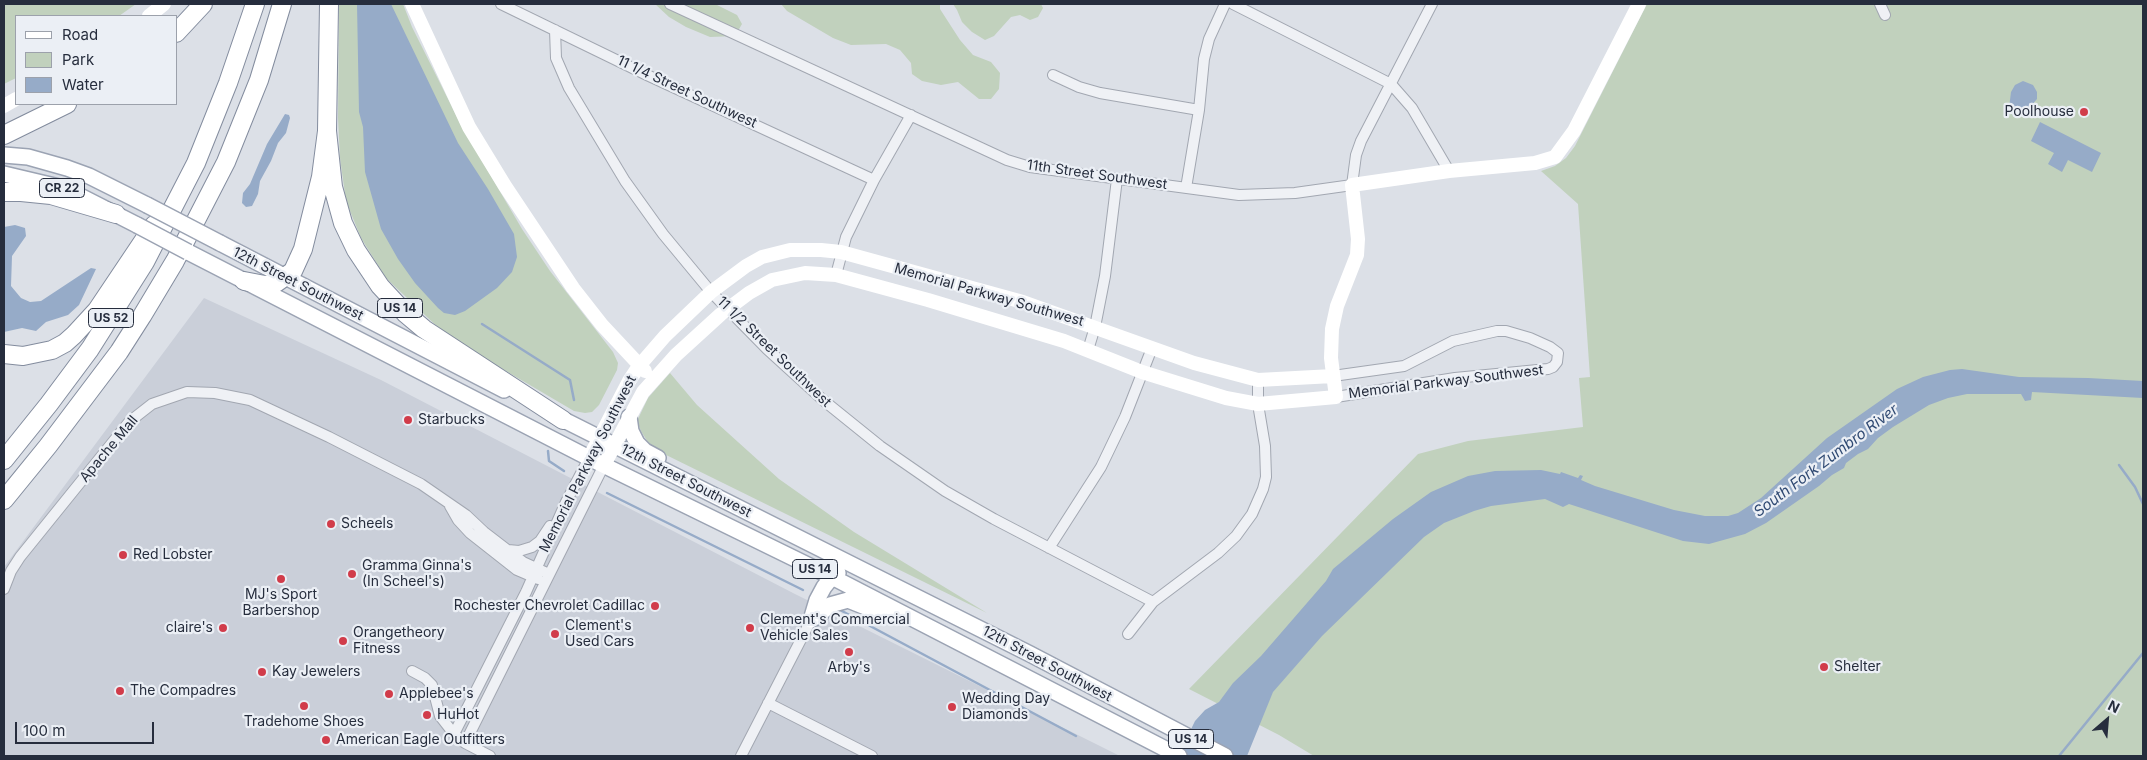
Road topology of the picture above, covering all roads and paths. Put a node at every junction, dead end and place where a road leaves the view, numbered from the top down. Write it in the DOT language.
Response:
graph roads {
  1 [pos="164,4"];
  2 [pos="203,4"];
  3 [pos="255,4"];
  4 [pos="282,4"];
  5 [pos="329,4"];
  6 [pos="412,4"];
  7 [pos="501,4"];
  8 [pos="670,4"];
  9 [pos="1225,4"];
  10 [pos="1234,4"];
  11 [pos="1432,4"];
  12 [pos="1639,4"];
  13 [pos="1880,4"];
  14 [pos="150,15"];
  15 [pos="1884,16"];
  16 [pos="178,30"];
  17 [pos="555,30"];
  18 [pos="1053,75"];
  19 [pos="1392,84"];
  20 [pos="15,100"];
  21 [pos="65,105"];
  22 [pos="4,106"];
  23 [pos="1199,110"];
  24 [pos="911,115"];
  25 [pos="327,131"];
  26 [pos="4,135"];
  27 [pos="4,155"];
  28 [pos="196,162"];
  29 [pos="1449,171"];
  30 [pos="4,174"];
  31 [pos="1117,179"];
  32 [pos="874,180"];
  33 [pos="1352,185"];
  34 [pos="1186,188"];
  35 [pos="4,192"];
  36 [pos="116,214"];
  37 [pos="841,252"];
  38 [pos="836,275"];
  39 [pos="286,277"];
  40 [pos="244,281"];
  41 [pos="711,292"];
  42 [pos="728,309"];
  43 [pos="1095,327"];
  44 [pos="1152,348"];
  45 [pos="1088,350"];
  46 [pos="4,354"];
  47 [pos="639,366"];
  48 [pos="1142,372"];
  49 [pos="1334,376"];
  50 [pos="653,379"];
  51 [pos="1258,380"];
  52 [pos="1336,397"];
  53 [pos="1258,404"];
  54 [pos="629,417"];
  55 [pos="562,420"];
  56 [pos="599,438"];
  57 [pos="614,445"];
  58 [pos="48,446"];
  59 [pos="589,458"];
  60 [pos="4,460"];
  61 [pos="604,465"];
  62 [pos="671,475"];
  63 [pos="4,500"];
  64 [pos="448,502"];
  65 [pos="566,502"];
  66 [pos="4,513"];
  67 [pos="1048,548"];
  68 [pos="506,549"];
  69 [pos="780,551"];
  70 [pos="534,572"];
  71 [pos="832,577"];
  72 [pos="547,578"];
  73 [pos="4,589"];
  74 [pos="910,594"];
  75 [pos="817,600"];
  76 [pos="1153,602"];
  77 [pos="811,620"];
  78 [pos="937,633"];
  79 [pos="1128,634"];
  80 [pos="412,671"];
  81 [pos="768,704"];
  82 [pos="454,734"];
  83 [pos="465,743"];
  84 [pos="490,756"];
  85 [pos="741,756"];
  86 [pos="872,756"];
  87 [pos="1179,756"];
  88 [pos="1226,756"];
  1 -- 14 [label="street"];
  2 -- 16 [label="highway"];
  3 -- 28 [label="highway, US 52"];
  4 -- 58 [label="highway, US 52"];
  5 -- 25 [label="highway, US 14"];
  6 -- 47 [label="street"];
  7 -- 17 [label="street, 11 1/4 Street Southwest"];
  8 -- 24 [label="street, 11th Street Southwest"];
  9 -- 23 [label="street"];
  10 -- 19 [label="street"];
  11 -- 19 [label="street"];
  12 -- 29 [label="street, 11th Street Southwest"];
  13 -- 15 [label="street"];
  17 -- 32 [label="street, 11 1/4 Street Southwest"];
  17 -- 41 [label="street, 11 1/2 Street Southwest"];
  18 -- 23 [label="street"];
  19 -- 29 [label="street"];
  19 -- 33 [label="street"];
  20 -- 22 [label="street"];
  21 -- 26 [label="highway"];
  23 -- 34 [label="street"];
  24 -- 31 [label="street, 11th Street Southwest"];
  24 -- 32 [label="street"];
  25 -- 39 [label="highway"];
  25 -- 55 [label="highway, US 14"];
  27 -- 39 [label="main road, 12th Street Southwest, bridge"];
  28 -- 46 [label="highway"];
  28 -- 60 [label="highway, US 52"];
  29 -- 33 [label="street, 11th Street Southwest"];
  30 -- 36 [label="main road, CR 22"];
  31 -- 34 [label="street, 11th Street Southwest"];
  31 -- 43 [label="street"];
  32 -- 37 [label="street"];
  33 -- 34 [label="street, 11th Street Southwest"];
  33 -- 49 [label="street"];
  35 -- 36 [label="highway, US 14"];
  36 -- 40 [label="main road, 12th Street Southwest / US 14, bridge"];
  37 -- 38 [label="street"];
  37 -- 41 [label="street, Memorial Parkway Southwest"];
  37 -- 43 [label="street, Memorial Parkway Southwest"];
  38 -- 42 [label="street, Memorial Parkway Southwest"];
  38 -- 45 [label="street, Memorial Parkway Southwest"];
  39 -- 40 [label="highway"];
  39 -- 55 [label="main road, 12th Street Southwest"];
  40 -- 59 [label="main road, 12th Street Southwest / US 14"];
  41 -- 42 [label="street, 11 1/2 Street Southwest"];
  41 -- 47 [label="street, Memorial Parkway Southwest"];
  42 -- 50 [label="street, Memorial Parkway Southwest"];
  42 -- 67 [label="street, 11 1/2 Street Southwest"];
  43 -- 44 [label="street, Memorial Parkway Southwest"];
  43 -- 45 [label="street"];
  44 -- 48 [label="street"];
  44 -- 51 [label="street, Memorial Parkway Southwest"];
  45 -- 48 [label="street, Memorial Parkway Southwest"];
  47 -- 50 [label="street"];
  47 -- 56 [label="street, Memorial Parkway Southwest"];
  48 -- 53 [label="street, Memorial Parkway Southwest"];
  48 -- 67 [label="street"];
  49 -- 51 [label="street, Memorial Parkway Southwest"];
  49 -- 52 [label="street"];
  49 -- 52 [label="street, Memorial Parkway Southwest"];
  50 -- 54 [label="street, Memorial Parkway Southwest"];
  51 -- 53 [label="street"];
  52 -- 53 [label="street, Memorial Parkway Southwest"];
  53 -- 76 [label="street"];
  54 -- 57 [label="street, Memorial Parkway Southwest"];
  54 -- 62 [label="main road"];
  55 -- 56 [label="main road, 12th Street Southwest / US 14"];
  56 -- 57 [label="main road, 12th Street Southwest / US 14"];
  56 -- 59 [label="street, Memorial Parkway Southwest"];
  57 -- 61 [label="street, Memorial Parkway Southwest"];
  57 -- 62 [label="main road, 12th Street Southwest / US 14"];
  58 -- 63 [label="highway, US 52"];
  58 -- 66 [label="highway"];
  59 -- 61 [label="main road, 12th Street Southwest / US 14"];
  59 -- 65 [label="street, Memorial Parkway Southwest"];
  61 -- 69 [label="main road, 12th Street Southwest / US 14"];
  61 -- 72 [label="street, Memorial Parkway Southwest"];
  62 -- 74 [label="main road, 12th Street Southwest / US 14"];
  64 -- 68 [label="street, Apache Mall"];
  64 -- 70 [label="street"];
  64 -- 73 [label="street, Apache Mall"];
  65 -- 68 [label="street"];
  65 -- 70 [label="street, Memorial Parkway Southwest"];
  67 -- 76 [label="street, 11 1/2 Street Southwest"];
  68 -- 70 [label="street, Apache Mall"];
  69 -- 71 [label="main road, 12th Street Southwest / US 14"];
  69 -- 75 [label="main road"];
  70 -- 72 [label="street"];
  70 -- 82 [label="street, Memorial Parkway Southwest"];
  71 -- 74 [label="main road"];
  71 -- 75 [label="main road"];
  71 -- 78 [label="main road, 12th Street Southwest / US 14"];
  72 -- 83 [label="street, Memorial Parkway Southwest"];
  74 -- 88 [label="main road, 12th Street Southwest / US 14"];
  75 -- 77 [label="main road"];
  76 -- 79 [label="street"];
  77 -- 78 [label="main road"];
  77 -- 81 [label="street"];
  78 -- 87 [label="main road, 12th Street Southwest / US 14"];
  80 -- 82 [label="street"];
  81 -- 85 [label="street"];
  81 -- 86 [label="street"];
  82 -- 83 [label="street"];
  83 -- 84 [label="street"];
}
